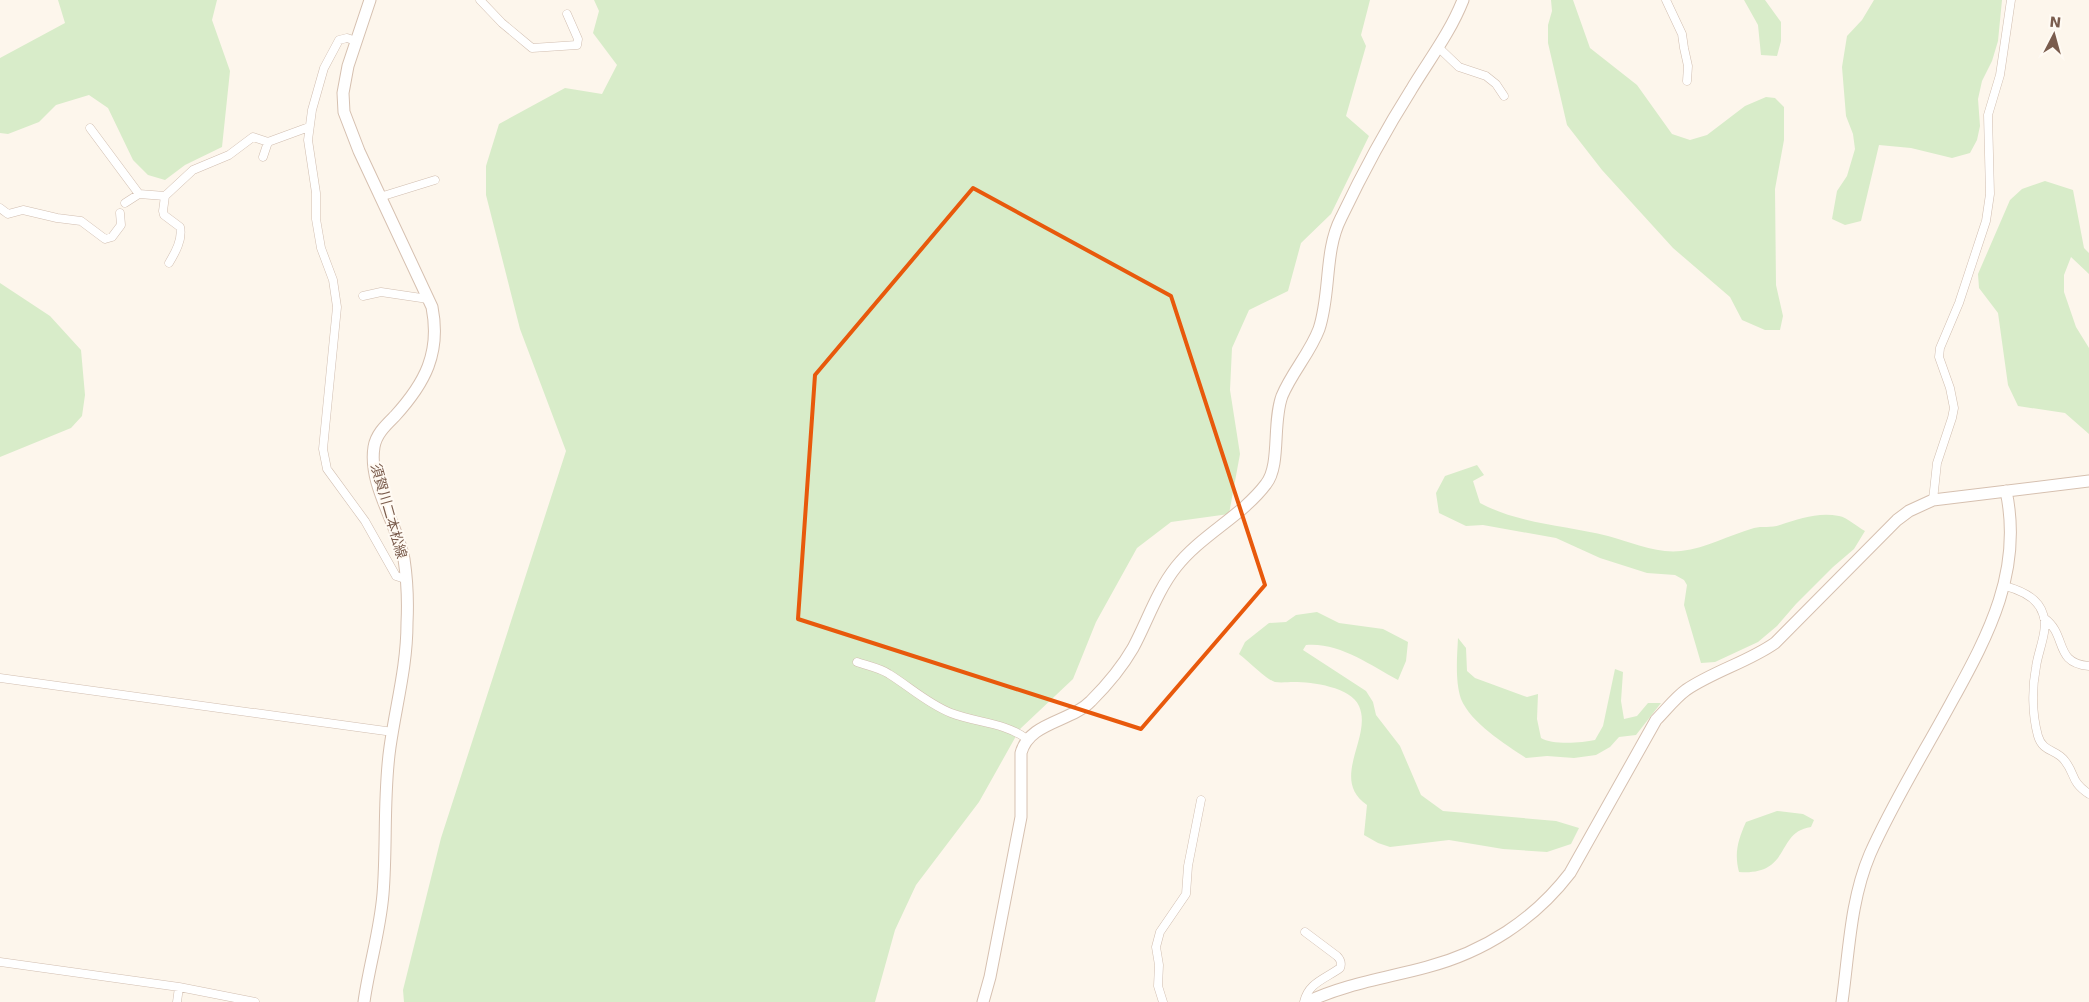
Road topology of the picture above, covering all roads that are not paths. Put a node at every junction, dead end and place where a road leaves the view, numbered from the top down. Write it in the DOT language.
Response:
graph roads {
  1 [pos="370,0"];
  2 [pos="480,0"];
  3 [pos="1463,0"];
  4 [pos="1666,0"];
  5 [pos="2012,0"];
  6 [pos="567,14"];
  7 [pos="356,41"];
  8 [pos="1438,47"];
  9 [pos="1687,82"];
  10 [pos="1504,96"];
  11 [pos="309,127"];
  12 [pos="90,128"];
  13 [pos="268,142"];
  14 [pos="263,157"];
  15 [pos="435,180"];
  16 [pos="139,194"];
  17 [pos="165,196"];
  18 [pos="380,197"];
  19 [pos="124,203"];
  20 [pos="0,208"];
  21 [pos="120,213"];
  22 [pos="170,263"];
  23 [pos="363,296"];
  24 [pos="428,299"];
  25 [pos="2089,481"];
  26 [pos="2006,491"];
  27 [pos="1933,500"];
  28 [pos="406,579"];
  29 [pos="2005,586"];
  30 [pos="2044,618"];
  31 [pos="857,662"];
  32 [pos="2089,666"];
  33 [pos="0,678"];
  34 [pos="393,732"];
  35 [pos="1027,739"];
  36 [pos="2089,794"];
  37 [pos="1201,800"];
  38 [pos="1305,932"];
  39 [pos="0,962"];
  40 [pos="179,987"];
  41 [pos="177,1002"];
  42 [pos="255,1002"];
  43 [pos="364,1002"];
  44 [pos="983,1002"];
  45 [pos="1163,1002"];
  46 [pos="1305,1002"];
  47 [pos="1842,1002"];
  1 -- 7 [label="street, 須賀川二本松線"];
  2 -- 6 [label="street"];
  3 -- 8 [label="street"];
  4 -- 9 [label="street"];
  5 -- 27 [label="street"];
  7 -- 11 [label="street"];
  7 -- 18 [label="street, 須賀川二本松線"];
  8 -- 10 [label="street"];
  8 -- 35 [label="street"];
  11 -- 13 [label="street"];
  11 -- 28 [label="street"];
  12 -- 16 [label="street"];
  13 -- 14 [label="street"];
  13 -- 17 [label="street"];
  15 -- 18 [label="street"];
  16 -- 17 [label="street"];
  16 -- 19 [label="street"];
  17 -- 22 [label="street"];
  18 -- 24 [label="street, 須賀川二本松線"];
  20 -- 21 [label="street"];
  23 -- 24 [label="street"];
  24 -- 28 [label="street, 須賀川二本松線"];
  25 -- 26 [label="street"];
  26 -- 27 [label="street"];
  26 -- 29 [label="street"];
  27 -- 46 [label="street"];
  28 -- 34 [label="street, 須賀川二本松線"];
  29 -- 30 [label="street"];
  29 -- 47 [label="street"];
  30 -- 32 [label="street"];
  30 -- 36 [label="street"];
  31 -- 35 [label="street"];
  33 -- 34 [label="street"];
  34 -- 43 [label="street, 須賀川二本松線"];
  35 -- 44 [label="street"];
  37 -- 45 [label="street"];
  38 -- 46 [label="street"];
  39 -- 40 [label="street"];
  40 -- 41 [label="street"];
  40 -- 42 [label="street"];
}
